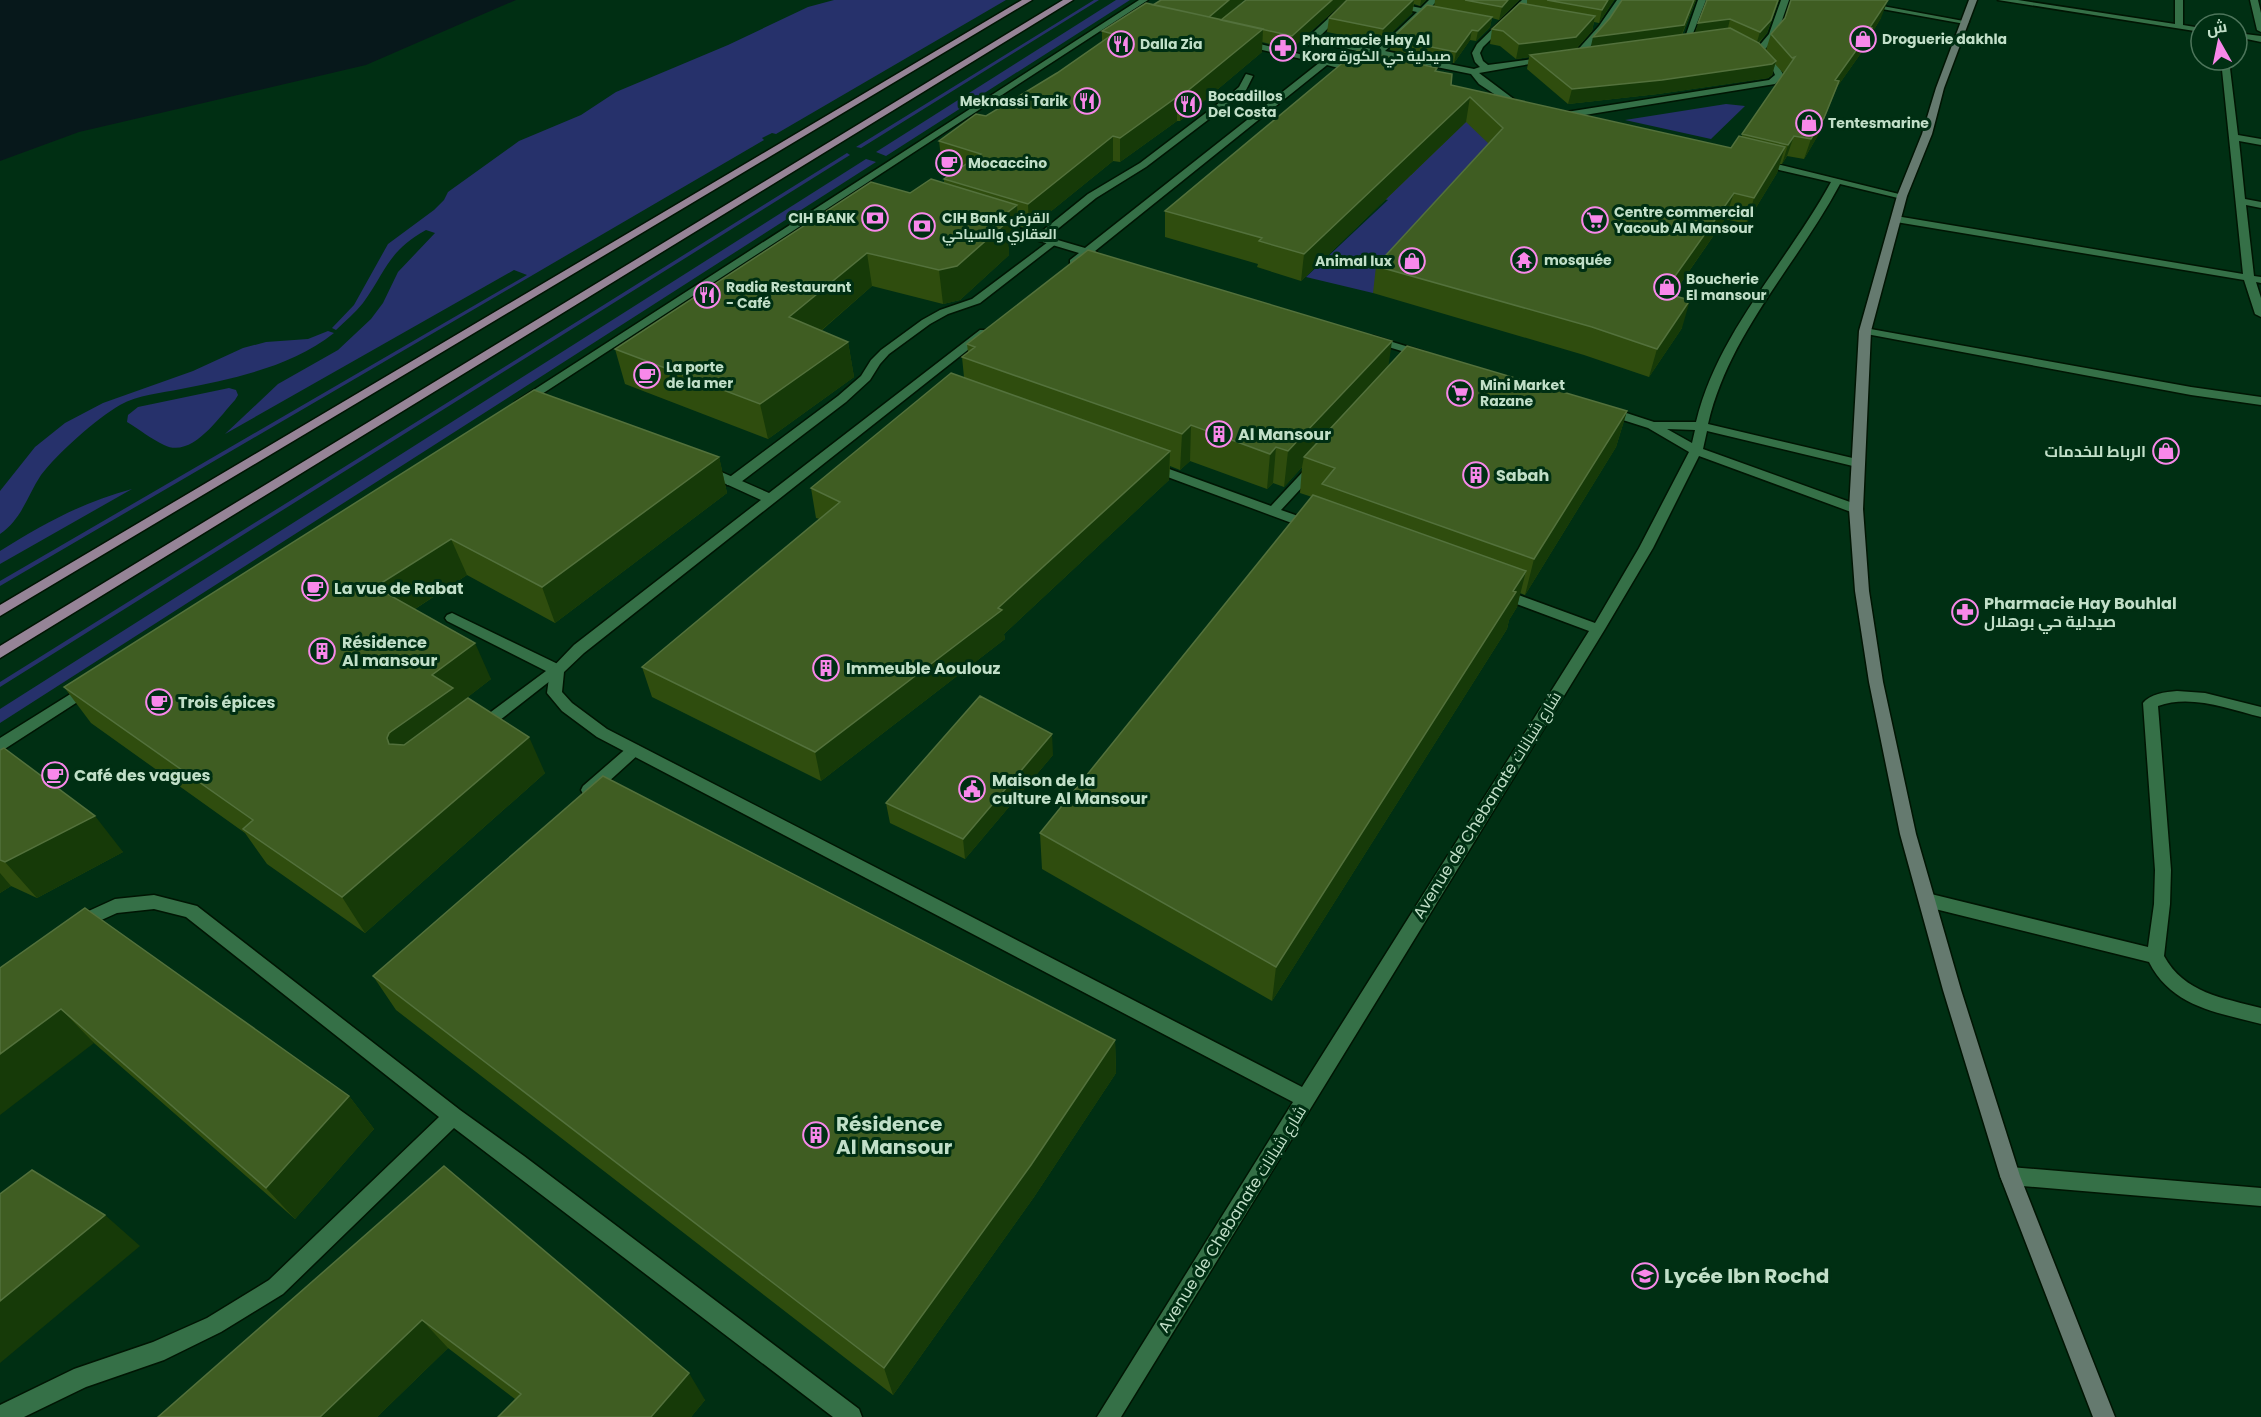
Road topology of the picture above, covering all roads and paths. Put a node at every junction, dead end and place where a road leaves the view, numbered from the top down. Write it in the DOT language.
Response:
graph roads {
  1 [pos="1028,0"];
  2 [pos="1069,0"];
  3 [pos="1144,0"];
  4 [pos="1353,0"];
  5 [pos="1365,0"];
  6 [pos="1434,0"];
  7 [pos="1527,0"];
  8 [pos="1621,0"];
  9 [pos="1702,0"];
  10 [pos="1785,0"];
  11 [pos="1836,0"];
  12 [pos="1973,0"];
  13 [pos="2002,0"];
  14 [pos="2179,0"];
  15 [pos="2254,0"];
  16 [pos="1423,10"];
  17 [pos="1515,12"];
  18 [pos="1526,14"];
  19 [pos="1457,17"];
  20 [pos="1965,22"];
  21 [pos="1490,23"];
  22 [pos="1502,25"];
  23 [pos="1592,26"];
  24 [pos="2178,26"];
  25 [pos="1602,28"];
  26 [pos="2189,28"];
  27 [pos="2261,30"];
  28 [pos="1312,39"];
  29 [pos="1231,40"];
  30 [pos="1676,42"];
  31 [pos="1747,47"];
  32 [pos="1379,52"];
  33 [pos="1757,53"];
  34 [pos="1294,55"];
  35 [pos="1588,55"];
  36 [pos="1577,56"];
  37 [pos="1566,58"];
  38 [pos="1554,59"];
  39 [pos="1325,63"];
  40 [pos="1486,68"];
  41 [pos="1474,72"];
  42 [pos="2226,72"];
  43 [pos="1370,73"];
  44 [pos="1249,76"];
  45 [pos="1497,102"];
  46 [pos="1520,108"];
  47 [pos="1530,110"];
  48 [pos="1550,114"];
  49 [pos="1560,116"];
  50 [pos="1583,122"];
  51 [pos="2234,138"];
  52 [pos="2261,142"];
  53 [pos="1756,162"];
  54 [pos="1837,181"];
  55 [pos="862,184"];
  56 [pos="879,189"];
  57 [pos="1902,196"];
  58 [pos="2240,201"];
  59 [pos="2261,205"];
  60 [pos="1896,219"];
  61 [pos="986,221"];
  62 [pos="1040,238"];
  63 [pos="1052,242"];
  64 [pos="1087,252"];
  65 [pos="1110,259"];
  66 [pos="1068,267"];
  67 [pos="2249,278"];
  68 [pos="2261,280"];
  69 [pos="2261,314"];
  70 [pos="994,324"];
  71 [pos="1865,331"];
  72 [pos="1360,336"];
  73 [pos="1418,356"];
  74 [pos="533,394"];
  75 [pos="548,401"];
  76 [pos="2261,401"];
  77 [pos="513,407"];
  78 [pos="1596,408"];
  79 [pos="1652,425"];
  80 [pos="1701,426"];
  81 [pos="1696,451"];
  82 [pos="1321,459"];
  83 [pos="1133,460"];
  84 [pos="1857,463"];
  85 [pos="690,464"];
  86 [pos="732,482"];
  87 [pos="771,499"];
  88 [pos="1856,509"];
  89 [pos="1273,511"];
  90 [pos="1329,532"];
  91 [pos="1486,588"];
  92 [pos="0,611"];
  93 [pos="452,618"];
  94 [pos="1598,629"];
  95 [pos="0,653"];
  96 [pos="557,670"];
  97 [pos="99,681"];
  98 [pos="2261,712"];
  99 [pos="473,733"];
  100 [pos="0,746"];
  101 [pos="634,750"];
  102 [pos="573,805"];
  103 [pos="1927,900"];
  104 [pos="61,934"];
  105 [pos="2154,956"];
  106 [pos="2261,1016"];
  107 [pos="1306,1099"];
  108 [pos="453,1116"];
  109 [pos="2010,1176"];
  110 [pos="2261,1197"];
  111 [pos="0,1417"];
  112 [pos="851,1417"];
  113 [pos="1108,1417"];
  114 [pos="2104,1417"];
  1 -- 92 [label="main road"];
  2 -- 95 [label="main road"];
  3 -- 55 [label="street"];
  4 -- 28 [label="street"];
  5 -- 16 [label="street"];
  6 -- 16 [label="street"];
  7 -- 17 [label="street"];
  8 -- 25 [label="street"];
  9 -- 30 [label="street"];
  10 -- 33 [label="street"];
  11 -- 20 [label="street"];
  12 -- 20 [label="main road"];
  13 -- 24 [label="street"];
  14 -- 24 [label="street"];
  15 -- 27 [label="street"];
  16 -- 19 [label="street"];
  16 -- 32 [label="street"];
  17 -- 18 [label="street"];
  17 -- 22 [label="street"];
  20 -- 57 [label="main road"];
  21 -- 22 [label="street"];
  22 -- 40 [label="street"];
  23 -- 25 [label="street"];
  24 -- 26 [label="street"];
  25 -- 36 [label="street"];
  28 -- 32 [label="street"];
  28 -- 34 [label="street"];
  29 -- 34 [label="street"];
  31 -- 33 [label="street"];
  32 -- 41 [label="street"];
  33 -- 49 [label="street"];
  34 -- 39 [label="street"];
  35 -- 36 [label="street"];
  36 -- 37 [label="street"];
  38 -- 40 [label="street"];
  39 -- 43 [label="street"];
  39 -- 64 [label="street"];
  40 -- 41 [label="street"];
  41 -- 46 [label="street"];
  42 -- 51 [label="street"];
  44 -- 62 [label="street"];
  45 -- 46 [label="street"];
  46 -- 47 [label="street"];
  48 -- 49 [label="street"];
  49 -- 50 [label="street"];
  51 -- 52 [label="street"];
  51 -- 58 [label="street"];
  53 -- 54 [label="street"];
  54 -- 57 [label="street"];
  54 -- 80 [label="street, Avenue de Chebanate شارع شبانات"];
  55 -- 56 [label="street"];
  55 -- 74 [label="street"];
  57 -- 60 [label="main road"];
  58 -- 59 [label="street"];
  58 -- 67 [label="street"];
  60 -- 67 [label="street"];
  60 -- 71 [label="main road"];
  61 -- 62 [label="street"];
  62 -- 63 [label="street"];
  63 -- 64 [label="street"];
  63 -- 86 [label="street"];
  64 -- 65 [label="street"];
  64 -- 66 [label="street"];
  67 -- 68 [label="street"];
  67 -- 69 [label="street"];
  70 -- 87 [label="street"];
  71 -- 76 [label="street"];
  71 -- 84 [label="main road"];
  72 -- 73 [label="street"];
  74 -- 75 [label="street"];
  74 -- 77 [label="street"];
  78 -- 79 [label="street"];
  79 -- 80 [label="street"];
  79 -- 81 [label="street"];
  80 -- 81 [label="street, Avenue de Chebanate شارع شبانات"];
  80 -- 84 [label="street"];
  81 -- 88 [label="street"];
  81 -- 94 [label="street, Avenue de Chebanate شارع شبانات"];
  82 -- 89 [label="street"];
  83 -- 89 [label="street"];
  84 -- 88 [label="main road"];
  85 -- 86 [label="street"];
  86 -- 87 [label="street"];
  87 -- 96 [label="street"];
  88 -- 103 [label="main road"];
  89 -- 90 [label="street"];
  91 -- 94 [label="street"];
  93 -- 96 [label="street"];
  94 -- 107 [label="street, Avenue de Chebanate شارع شبانات"];
  96 -- 99 [label="street"];
  96 -- 101 [label="street"];
  97 -- 100 [label="street"];
  98 -- 105 [label="street"];
  101 -- 102 [label="street"];
  101 -- 107 [label="street"];
  103 -- 105 [label="street"];
  103 -- 109 [label="main road"];
  104 -- 108 [label="street"];
  105 -- 106 [label="street"];
  107 -- 113 [label="street, Avenue de Chebanate شارع شبانات"];
  108 -- 111 [label="street"];
  108 -- 112 [label="street"];
  109 -- 110 [label="street"];
  109 -- 114 [label="main road"];
}
